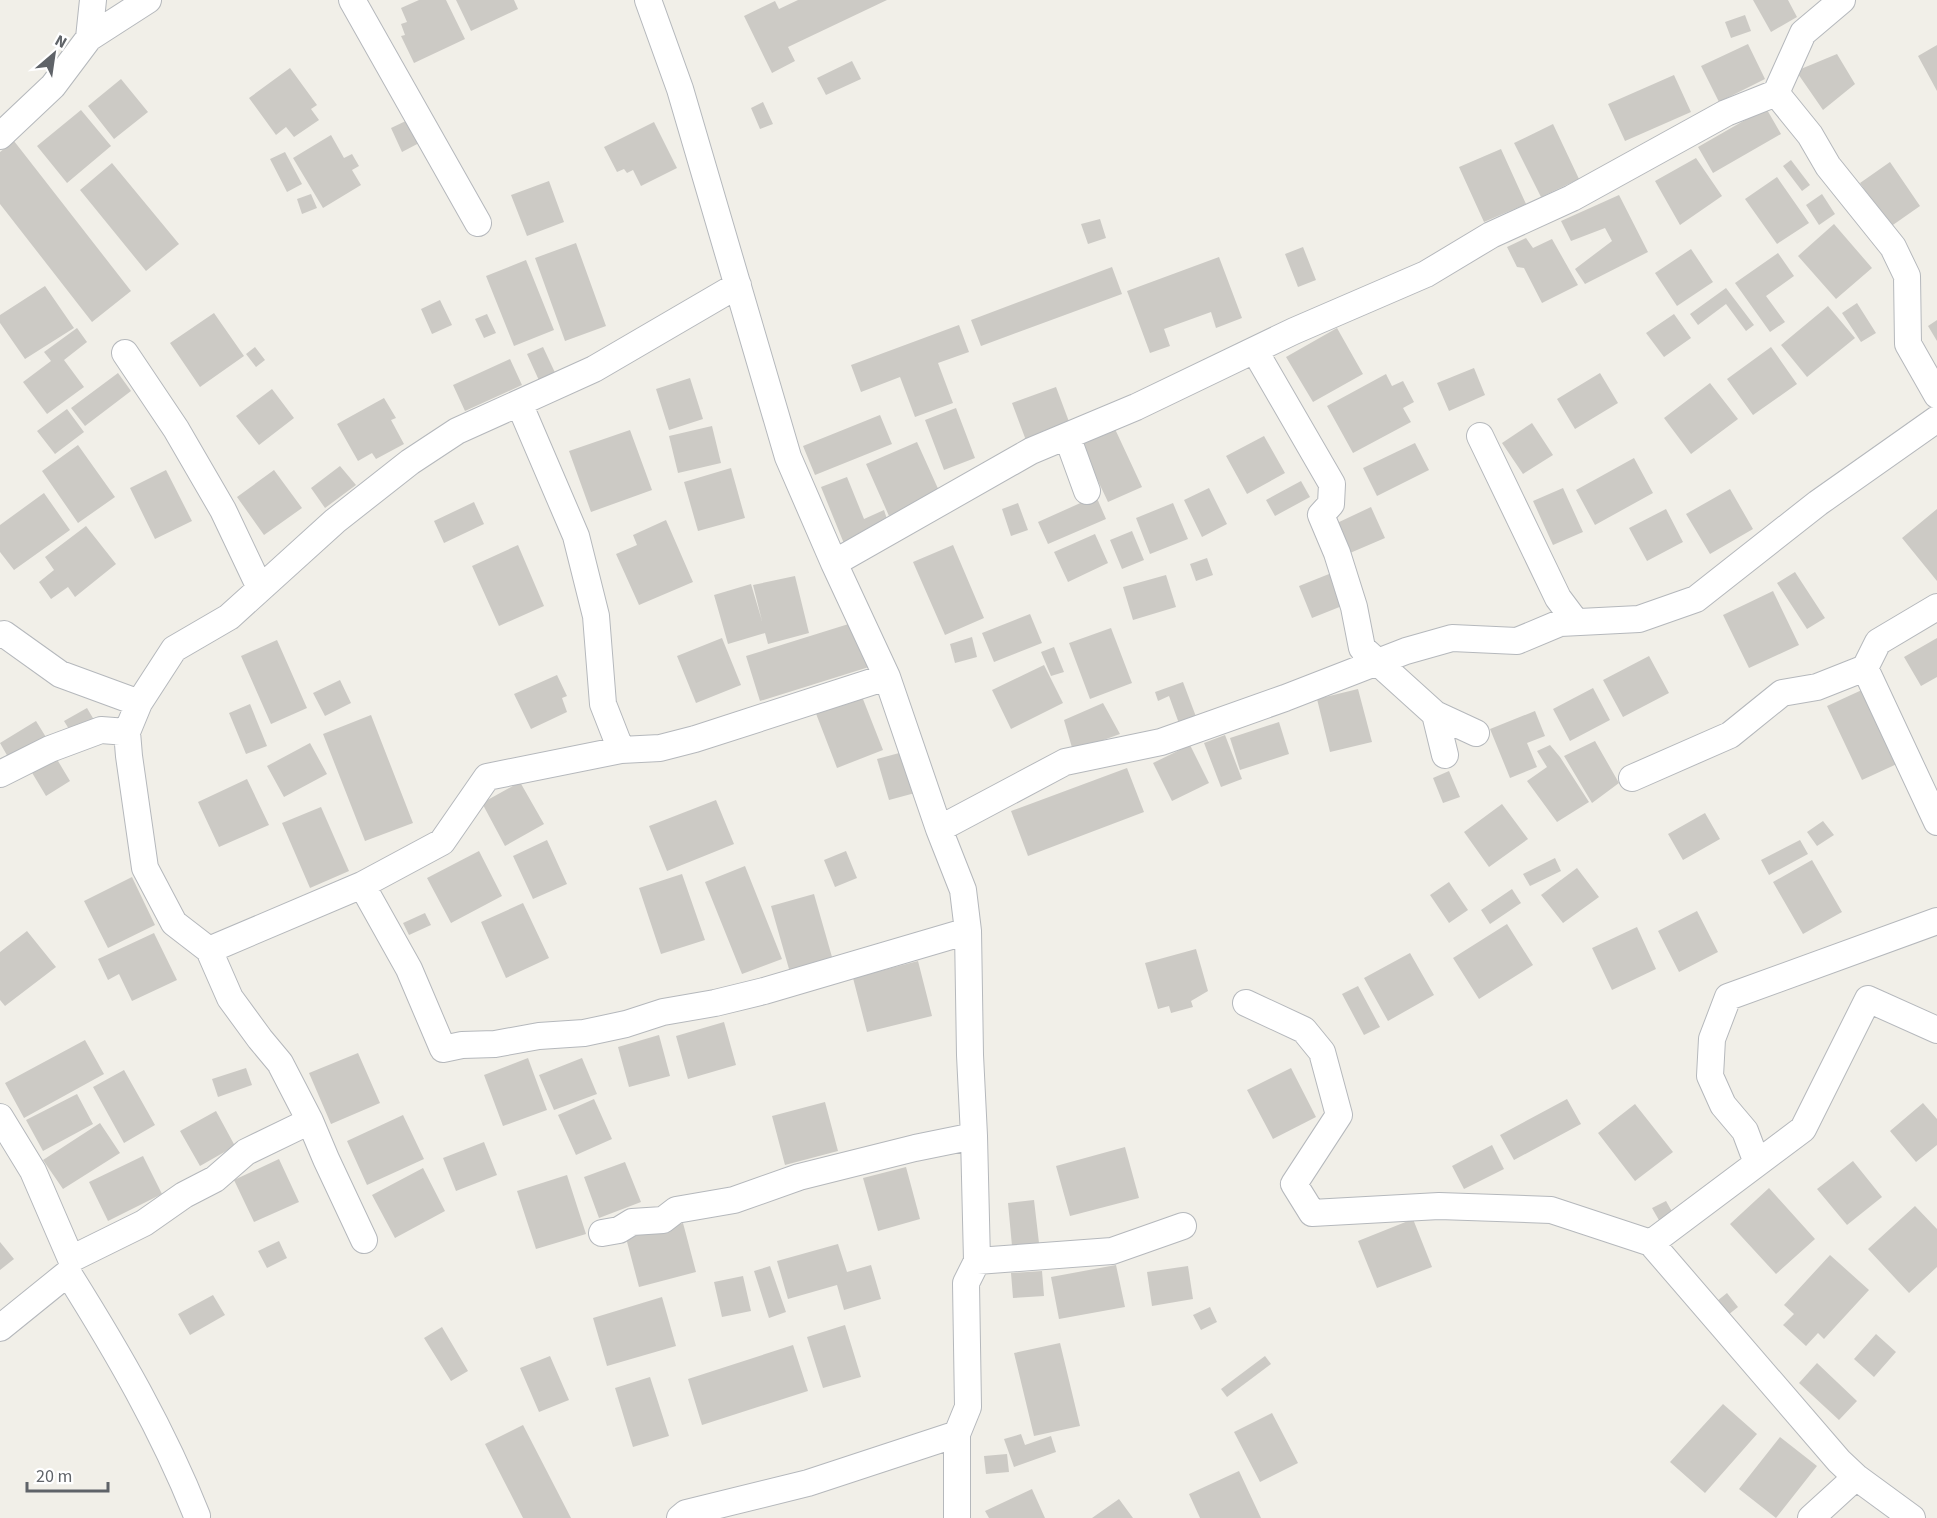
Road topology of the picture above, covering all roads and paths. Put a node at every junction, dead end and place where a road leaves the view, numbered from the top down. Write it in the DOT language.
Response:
graph roads {
  1 [pos="93,0"];
  2 [pos="148,0"];
  3 [pos="351,0"];
  4 [pos="648,0"];
  5 [pos="1842,0"];
  6 [pos="89,38"];
  7 [pos="1776,93"];
  8 [pos="0,136"];
  9 [pos="478,223"];
  10 [pos="738,285"];
  11 [pos="1255,351"];
  12 [pos="125,353"];
  13 [pos="1937,395"];
  14 [pos="519,403"];
  15 [pos="1937,419"];
  16 [pos="1067,436"];
  17 [pos="1480,436"];
  18 [pos="1087,490"];
  19 [pos="834,563"];
  20 [pos="260,588"];
  21 [pos="1937,607"];
  22 [pos="1576,622"];
  23 [pos="0,635"];
  24 [pos="1376,662"];
  25 [pos="1865,669"];
  26 [pos="887,677"];
  27 [pos="139,703"];
  28 [pos="1435,714"];
  29 [pos="127,732"];
  30 [pos="1476,733"];
  31 [pos="621,750"];
  32 [pos="1445,755"];
  33 [pos="0,774"];
  34 [pos="1632,778"];
  35 [pos="1937,822"];
  36 [pos="939,829"];
  37 [pos="363,885"];
  38 [pos="1937,921"];
  39 [pos="968,931"];
  40 [pos="209,950"];
  41 [pos="1246,1003"];
  42 [pos="1937,1030"];
  43 [pos="0,1117"];
  44 [pos="310,1121"];
  45 [pos="974,1136"];
  46 [pos="1757,1163"];
  47 [pos="1183,1226"];
  48 [pos="602,1233"];
  49 [pos="364,1240"];
  50 [pos="1651,1243"];
  51 [pos="977,1261"];
  52 [pos="70,1266"];
  53 [pos="0,1328"];
  54 [pos="957,1434"];
  55 [pos="1856,1477"];
  56 [pos="197,1516"];
  57 [pos="680,1518"];
  58 [pos="957,1518"];
  59 [pos="1811,1518"];
  60 [pos="1912,1518"];
  1 -- 6 [label="street"];
  2 -- 6 [label="street"];
  3 -- 9 [label="street"];
  4 -- 10 [label="street"];
  5 -- 7 [label="street"];
  6 -- 8 [label="street"];
  7 -- 11 [label="street"];
  7 -- 13 [label="street"];
  10 -- 14 [label="street"];
  10 -- 19 [label="street"];
  11 -- 16 [label="street"];
  11 -- 24 [label="street"];
  12 -- 20 [label="street"];
  14 -- 20 [label="street"];
  14 -- 31 [label="street"];
  15 -- 22 [label="street"];
  16 -- 18 [label="street"];
  16 -- 19 [label="street"];
  17 -- 22 [label="street"];
  19 -- 26 [label="street"];
  20 -- 27 [label="street"];
  21 -- 25 [label="street"];
  22 -- 24 [label="street"];
  23 -- 27 [label="street"];
  24 -- 28 [label="street"];
  24 -- 36 [label="street"];
  25 -- 34 [label="street"];
  25 -- 35 [label="street"];
  26 -- 31 [label="street"];
  26 -- 36 [label="street"];
  27 -- 29 [label="street"];
  28 -- 30 [label="street"];
  28 -- 32 [label="street"];
  29 -- 33 [label="street"];
  29 -- 40 [label="street"];
  31 -- 37 [label="street"];
  36 -- 39 [label="street"];
  37 -- 39 [label="street"];
  37 -- 40 [label="street"];
  38 -- 46 [label="street"];
  39 -- 45 [label="street"];
  40 -- 44 [label="street"];
  41 -- 50 [label="street"];
  42 -- 46 [label="street"];
  43 -- 52 [label="street"];
  44 -- 49 [label="street"];
  44 -- 52 [label="street"];
  45 -- 48 [label="street"];
  45 -- 51 [label="street"];
  46 -- 50 [label="street"];
  47 -- 51 [label="street"];
  50 -- 55 [label="street"];
  51 -- 54 [label="street"];
  52 -- 53 [label="street"];
  52 -- 56 [label="street"];
  54 -- 57 [label="street"];
  54 -- 58 [label="street"];
  55 -- 59 [label="street"];
  55 -- 60 [label="street"];
}
